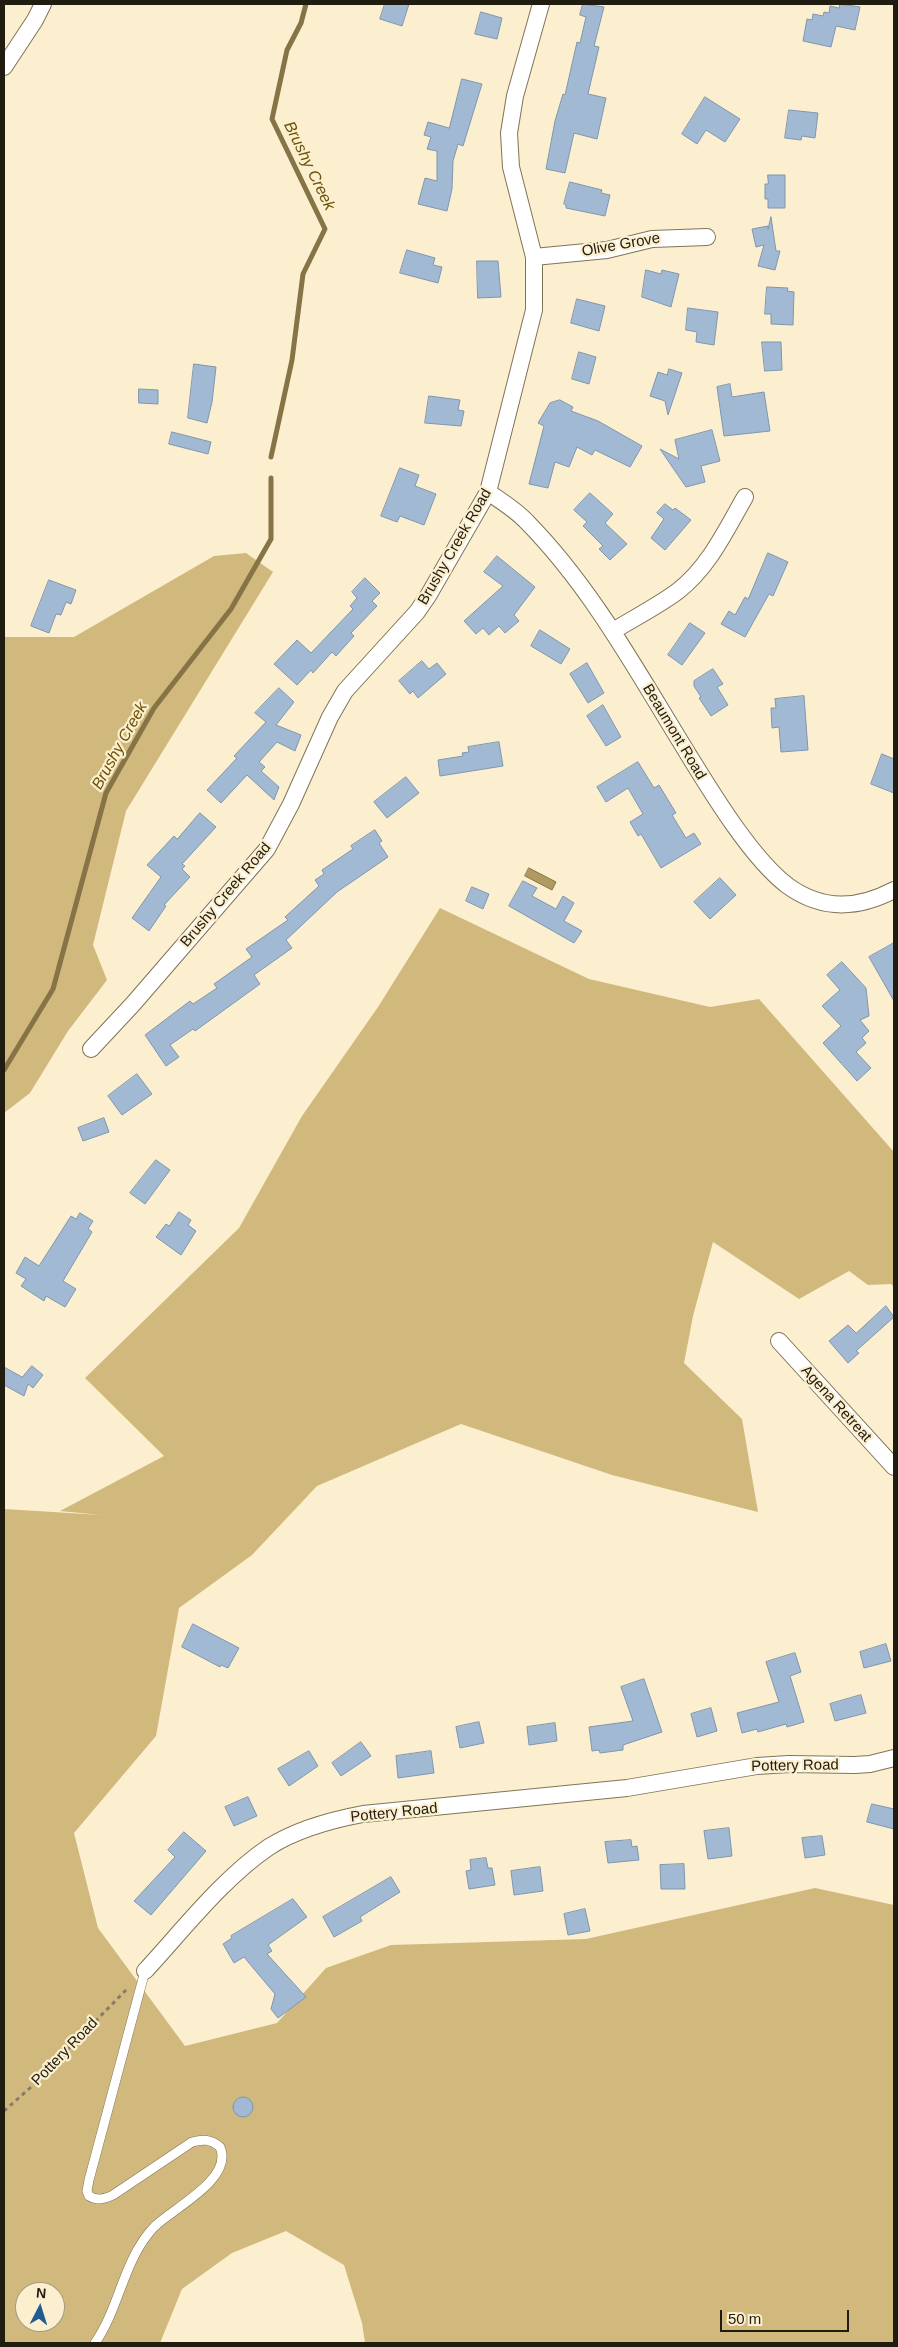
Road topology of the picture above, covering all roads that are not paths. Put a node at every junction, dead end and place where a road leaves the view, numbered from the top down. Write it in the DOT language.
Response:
graph roads {
  1 [pos="43,4"];
  2 [pos="541,4"];
  3 [pos="4,66"];
  4 [pos="707,237"];
  5 [pos="534,257"];
  6 [pos="488,492"];
  7 [pos="745,497"];
  8 [pos="613,631"];
  9 [pos="894,890"];
  10 [pos="91,1049"];
  11 [pos="779,1341"];
  12 [pos="894,1467"];
  13 [pos="894,1758"];
  14 [pos="145,1971"];
  15 [pos="95,2343"];
  1 -- 3 [label="street"];
  2 -- 5 [label="street, Brushy Creek Road"];
  4 -- 5 [label="street, Olive Grove"];
  5 -- 6 [label="street, Brushy Creek Road"];
  6 -- 8 [label="street, Beaumont Road"];
  6 -- 10 [label="street, Brushy Creek Road"];
  7 -- 8 [label="street"];
  8 -- 9 [label="street, Beaumont Road"];
  11 -- 12 [label="street, Agena Retreat"];
  13 -- 14 [label="street, Pottery Road"];
  14 -- 15 [label="lane"];
}
